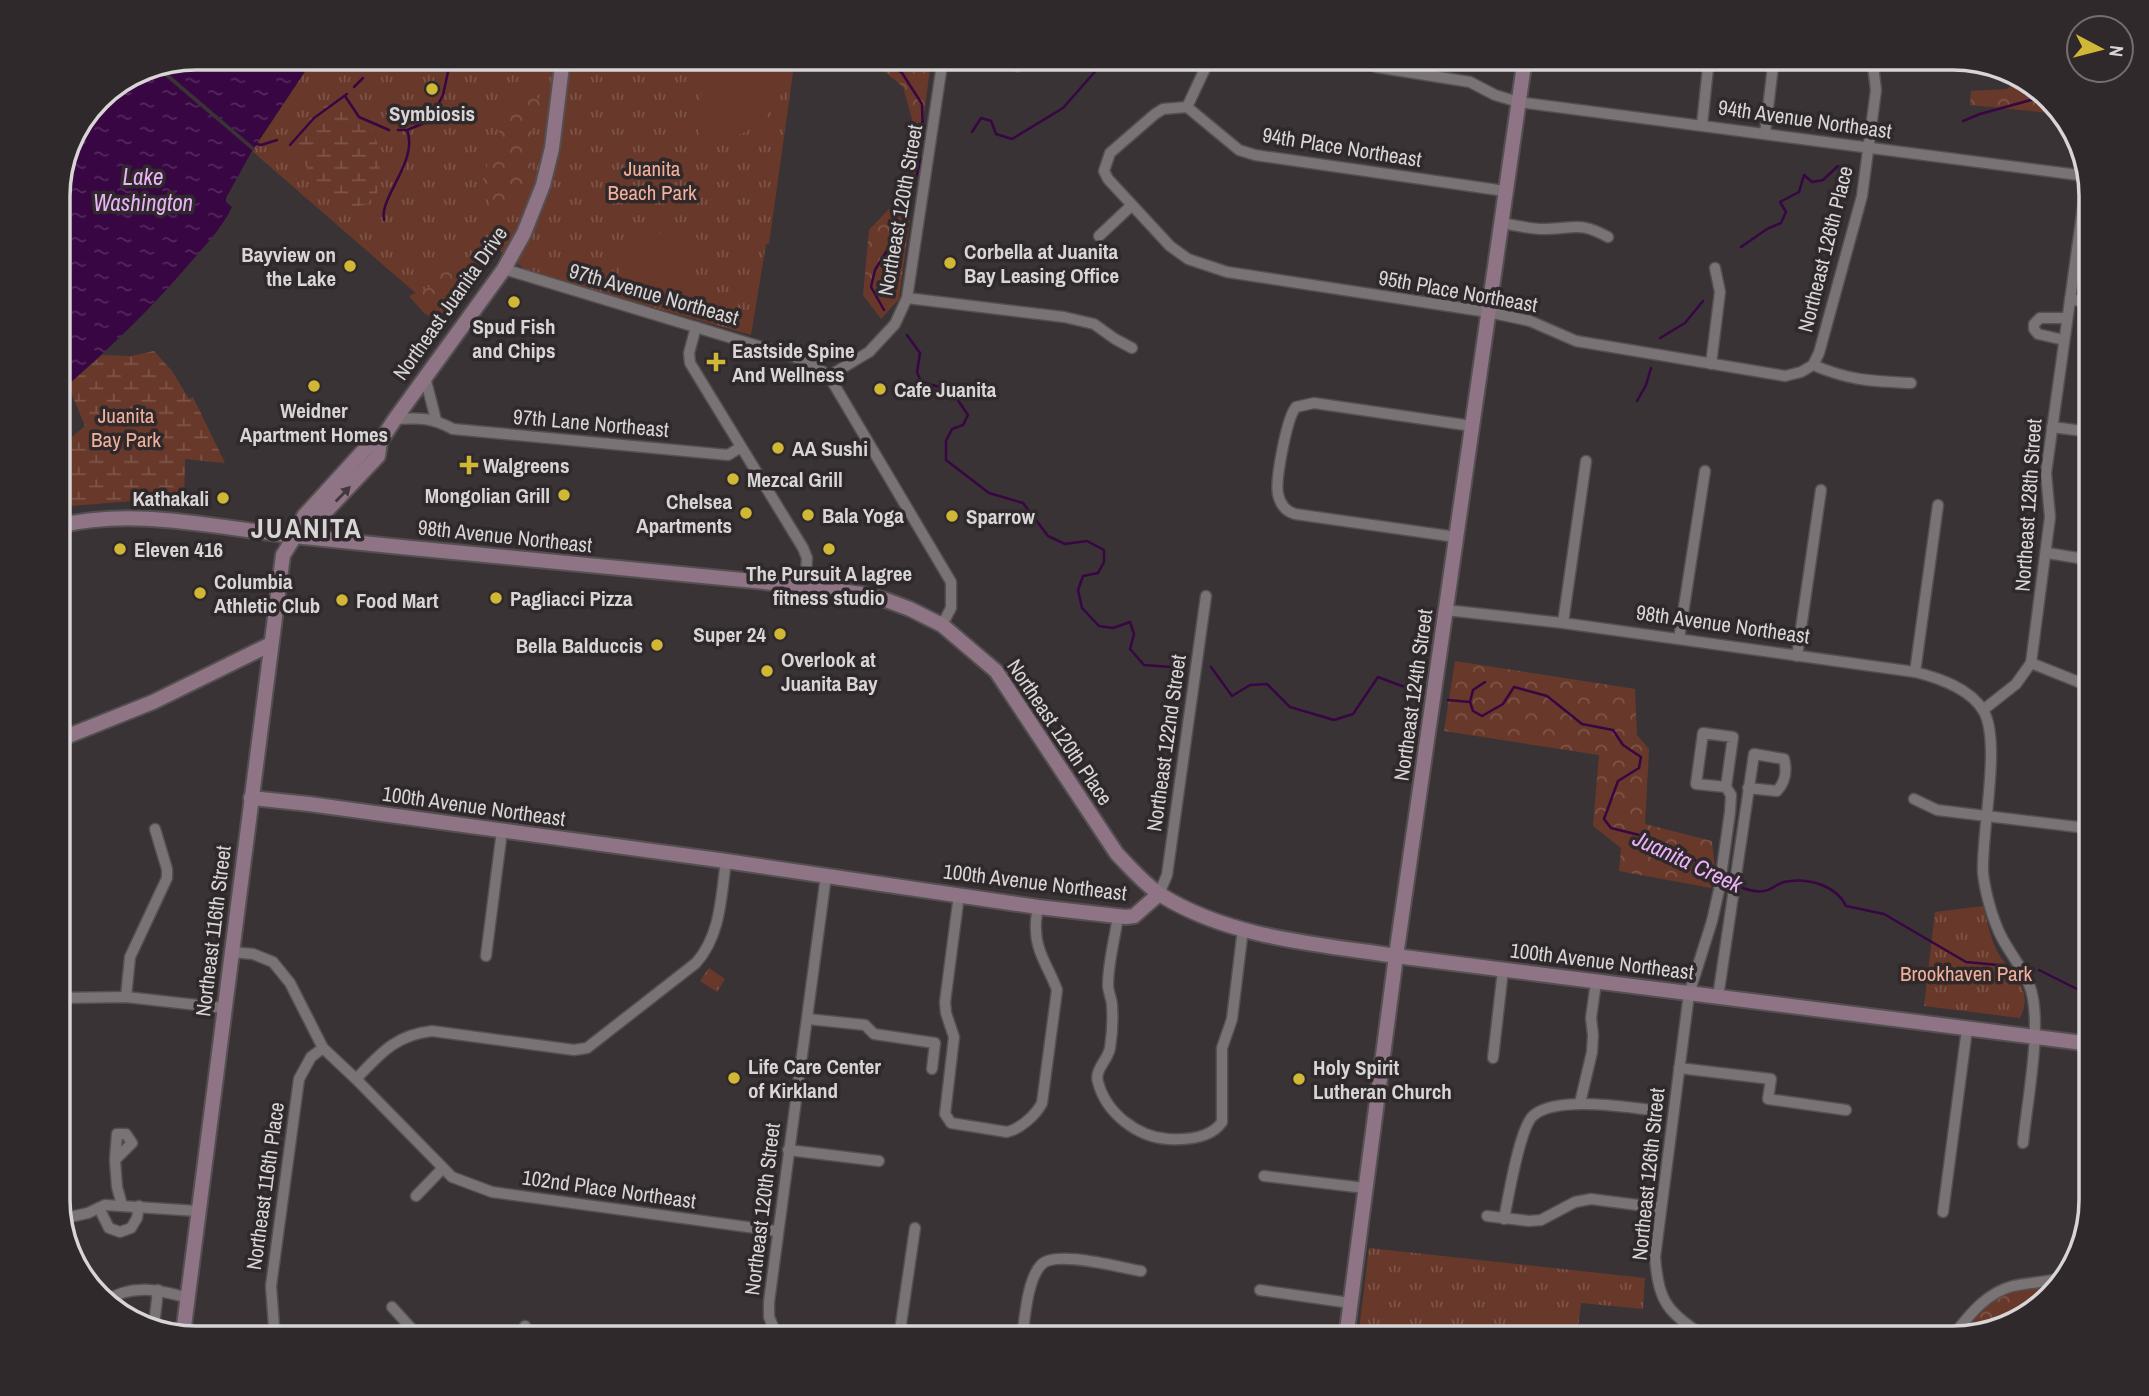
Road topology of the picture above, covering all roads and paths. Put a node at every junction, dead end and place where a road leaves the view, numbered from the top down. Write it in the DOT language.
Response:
graph roads {
  1 [pos="562,70"];
  2 [pos="941,70"];
  3 [pos="1204,70"];
  4 [pos="1395,70"];
  5 [pos="1523,70"];
  6 [pos="1708,70"];
  7 [pos="1773,70"];
  8 [pos="1874,70"];
  9 [pos="1518,102"];
  10 [pos="1187,107"];
  11 [pos="1702,125"];
  12 [pos="1765,133"];
  13 [pos="1869,147"];
  14 [pos="2078,176"];
  15 [pos="1506,191"];
  16 [pos="1131,206"];
  17 [pos="1502,223"];
  18 [pos="1098,236"];
  19 [pos="1608,237"];
  20 [pos="2079,258"];
  21 [pos="1715,268"];
  22 [pos="504,269"];
  23 [pos="907,298"];
  24 [pos="2070,299"];
  25 [pos="2079,301"];
  26 [pos="1488,312"];
  27 [pos="2067,318"];
  28 [pos="696,327"];
  29 [pos="2064,340"];
  30 [pos="1132,348"];
  31 [pos="1711,364"];
  32 [pos="1813,365"];
  33 [pos="425,376"];
  34 [pos="829,376"];
  35 [pos="1911,383"];
  36 [pos="395,419"];
  37 [pos="436,420"];
  38 [pos="1472,426"];
  39 [pos="2052,427"];
  40 [pos="2079,430"];
  41 [pos="741,447"];
  42 [pos="1586,461"];
  43 [pos="1705,471"];
  44 [pos="1821,491"];
  45 [pos="1938,505"];
  46 [pos="70,523"];
  47 [pos="295,537"];
  48 [pos="1456,537"];
  49 [pos="2047,552"];
  50 [pos="2079,558"];
  51 [pos="804,586"];
  52 [pos="1206,596"];
  53 [pos="1446,610"];
  54 [pos="1563,623"];
  55 [pos="942,625"];
  56 [pos="1679,639"];
  57 [pos="271,644"];
  58 [pos="1797,656"];
  59 [pos="2031,663"];
  60 [pos="1915,672"];
  61 [pos="2079,682"];
  62 [pos="1983,710"];
  63 [pos="70,735"];
  64 [pos="1726,787"];
  65 [pos="1748,788"];
  66 [pos="251,798"];
  67 [pos="1914,799"];
  68 [pos="1986,815"];
  69 [pos="2079,827"];
  70 [pos="155,829"];
  71 [pos="502,831"];
  72 [pos="726,861"];
  73 [pos="826,876"];
  74 [pos="1159,894"];
  75 [pos="959,895"];
  76 [pos="1038,907"];
  77 [pos="1118,916"];
  78 [pos="1243,929"];
  79 [pos="231,952"];
  80 [pos="486,956"];
  81 [pos="1396,957"];
  82 [pos="1503,970"];
  83 [pos="1596,982"];
  84 [pos="1689,993"];
  85 [pos="126,997"];
  86 [pos="1718,997"];
  87 [pos="70,998"];
  88 [pos="224,1008"];
  89 [pos="808,1019"];
  90 [pos="1967,1028"];
  91 [pos="2034,1037"];
  92 [pos="2079,1043"];
  93 [pos="323,1048"];
  94 [pos="1493,1058"];
  95 [pos="1679,1068"];
  96 [pos="932,1069"];
  97 [pos="356,1079"];
  98 [pos="1580,1103"];
  99 [pos="1652,1110"];
  100 [pos="1846,1110"];
  101 [pos="2023,1143"];
  102 [pos="788,1150"];
  103 [pos="115,1160"];
  104 [pos="879,1161"];
  105 [pos="442,1169"];
  106 [pos="1264,1176"];
  107 [pos="1365,1188"];
  108 [pos="416,1196"];
  109 [pos="122,1205"];
  110 [pos="139,1206"];
  111 [pos="99,1208"];
  112 [pos="1661,1208"];
  113 [pos="198,1211"];
  114 [pos="1943,1212"];
  115 [pos="71,1216"];
  116 [pos="1487,1216"];
  117 [pos="1504,1219"];
  118 [pos="915,1228"];
  119 [pos="777,1231"];
  120 [pos="1141,1271"];
  121 [pos="2050,1280"];
  122 [pos="158,1290"];
  123 [pos="1260,1290"];
  124 [pos="115,1297"];
  125 [pos="188,1297"];
  126 [pos="1350,1303"];
  127 [pos="392,1307"];
  128 [pos="155,1319"];
  129 [pos="184,1325"];
  130 [pos="274,1326"];
  131 [pos="409,1326"];
  132 [pos="773,1326"];
  133 [pos="901,1326"];
  134 [pos="1024,1326"];
  135 [pos="1347,1326"];
  136 [pos="1687,1326"];
  137 [pos="1961,1326"];
  1 -- 22 [label="main road, Northeast Juanita Drive"];
  2 -- 23 [label="street, Northeast 120th Street"];
  3 -- 10 [label="street"];
  4 -- 9 [label="street, 94th Avenue Northeast"];
  5 -- 9 [label="main road, Northeast 124th Street"];
  6 -- 11 [label="street"];
  7 -- 12 [label="street"];
  8 -- 13 [label="street, Northeast 126th Place"];
  9 -- 11 [label="street, 94th Avenue Northeast"];
  9 -- 15 [label="main road, Northeast 124th Street"];
  10 -- 15 [label="street, 94th Place Northeast"];
  10 -- 16 [label="street, 95th Place Northeast"];
  11 -- 12 [label="street, 94th Avenue Northeast"];
  12 -- 13 [label="street, 94th Avenue Northeast"];
  13 -- 14 [label="street, 94th Avenue Northeast"];
  13 -- 32 [label="street, Northeast 126th Place"];
  15 -- 17 [label="main road, Northeast 124th Street"];
  16 -- 18 [label="street"];
  16 -- 26 [label="street, 95th Place Northeast"];
  17 -- 19 [label="street"];
  17 -- 26 [label="main road, Northeast 124th Street"];
  20 -- 24 [label="street, Northeast 128th Street"];
  21 -- 31 [label="street"];
  22 -- 28 [label="street, 97th Avenue Northeast"];
  22 -- 33 [label="main road, Northeast Juanita Drive"];
  23 -- 30 [label="street"];
  23 -- 34 [label="street, Northeast 120th Street"];
  24 -- 25 [label="street"];
  24 -- 27 [label="street, Northeast 128th Street"];
  26 -- 31 [label="street, 95th Place Northeast"];
  26 -- 38 [label="main road, Northeast 124th Street"];
  27 -- 29 [label="street, Northeast 128th Street"];
  27 -- 29 [label="street"];
  28 -- 34 [label="street, 97th Avenue Northeast"];
  28 -- 41 [label="street"];
  29 -- 39 [label="street, Northeast 128th Street"];
  31 -- 32 [label="street, 95th Place Northeast"];
  32 -- 35 [label="street"];
  33 -- 36 [label="main road, Northeast Juanita Drive"];
  33 -- 37 [label="street"];
  34 -- 55 [label="street"];
  36 -- 37 [label="street, 97th Lane Northeast"];
  36 -- 47 [label="main road, Northeast Juanita Drive"];
  37 -- 41 [label="street, 97th Lane Northeast"];
  38 -- 48 [label="main road, Northeast 124th Street"];
  38 -- 48 [label="street"];
  39 -- 40 [label="street"];
  39 -- 49 [label="street, Northeast 128th Street"];
  41 -- 51 [label="street"];
  42 -- 54 [label="street"];
  43 -- 56 [label="street"];
  44 -- 58 [label="street"];
  45 -- 60 [label="street"];
  46 -- 47 [label="main road, 98th Avenue Northeast"];
  47 -- 51 [label="main road, 98th Avenue Northeast"];
  47 -- 57 [label="main road, Northeast 116th Street"];
  48 -- 53 [label="main road, Northeast 124th Street"];
  49 -- 50 [label="street"];
  49 -- 59 [label="street, Northeast 128th Street"];
  51 -- 55 [label="main road, 98th Avenue Northeast"];
  52 -- 74 [label="street, Northeast 122nd Street"];
  53 -- 54 [label="street, 98th Avenue Northeast"];
  53 -- 81 [label="main road, Northeast 124th Street"];
  54 -- 56 [label="street, 98th Avenue Northeast"];
  55 -- 74 [label="main road, Northeast 120th Place"];
  56 -- 58 [label="street, 98th Avenue Northeast"];
  57 -- 63 [label="main road"];
  57 -- 66 [label="main road, Northeast 116th Street"];
  58 -- 60 [label="street, 98th Avenue Northeast"];
  59 -- 61 [label="street"];
  59 -- 62 [label="street"];
  60 -- 62 [label="street, 98th Avenue Northeast"];
  62 -- 68 [label="street"];
  64 -- 64 [label="street, Northeast 126th Street"];
  64 -- 84 [label="street, Northeast 126th Street"];
  65 -- 65 [label="street"];
  65 -- 86 [label="street"];
  66 -- 71 [label="main road, 100th Avenue Northeast"];
  66 -- 79 [label="main road, Northeast 116th Street"];
  67 -- 68 [label="street"];
  68 -- 69 [label="street"];
  68 -- 91 [label="street"];
  70 -- 85 [label="street"];
  71 -- 72 [label="main road, 100th Avenue Northeast"];
  71 -- 80 [label="street"];
  72 -- 73 [label="main road, 100th Avenue Northeast"];
  72 -- 97 [label="street"];
  73 -- 75 [label="main road, 100th Avenue Northeast"];
  73 -- 89 [label="street, Northeast 120th Street"];
  74 -- 77 [label="main road, 100th Avenue Northeast"];
  74 -- 78 [label="main road, 100th Avenue Northeast"];
  75 -- 76 [label="main road, 100th Avenue Northeast"];
  75 -- 76 [label="street"];
  76 -- 77 [label="main road, 100th Avenue Northeast"];
  77 -- 78 [label="street"];
  78 -- 81 [label="main road, 100th Avenue Northeast"];
  79 -- 88 [label="main road, Northeast 116th Street"];
  79 -- 93 [label="street, 102nd Place Northeast"];
  81 -- 82 [label="main road, 100th Avenue Northeast"];
  81 -- 107 [label="main road, Northeast 124th Street"];
  82 -- 83 [label="main road, 100th Avenue Northeast"];
  82 -- 94 [label="street"];
  83 -- 84 [label="main road, 100th Avenue Northeast"];
  83 -- 98 [label="street"];
  84 -- 86 [label="main road, 100th Avenue Northeast"];
  84 -- 95 [label="street, Northeast 126th Street"];
  85 -- 87 [label="street"];
  85 -- 88 [label="street"];
  86 -- 90 [label="main road, 100th Avenue Northeast"];
  88 -- 113 [label="main road, Northeast 116th Street"];
  89 -- 96 [label="street"];
  89 -- 102 [label="street, Northeast 120th Street"];
  90 -- 91 [label="main road, 100th Avenue Northeast"];
  90 -- 114 [label="street"];
  91 -- 92 [label="main road, 100th Avenue Northeast"];
  91 -- 101 [label="street"];
  93 -- 97 [label="street, 102nd Place Northeast"];
  93 -- 130 [label="street, Northeast 116th Place"];
  95 -- 100 [label="street"];
  95 -- 112 [label="street, Northeast 126th Street"];
  97 -- 105 [label="street, 102nd Place Northeast"];
  98 -- 99 [label="street"];
  98 -- 117 [label="street"];
  102 -- 104 [label="street"];
  102 -- 119 [label="street, Northeast 120th Street"];
  103 -- 109 [label="street"];
  105 -- 108 [label="street"];
  105 -- 119 [label="street, 102nd Place Northeast"];
  106 -- 107 [label="street"];
  107 -- 126 [label="main road, Northeast 124th Street"];
  109 -- 110 [label="street"];
  109 -- 111 [label="street"];
  110 -- 111 [label="street"];
  110 -- 113 [label="street"];
  111 -- 115 [label="street"];
  112 -- 117 [label="street"];
  112 -- 136 [label="street, Northeast 126th Street"];
  113 -- 125 [label="main road, Northeast 116th Street"];
  116 -- 117 [label="street"];
  118 -- 133 [label="street"];
  119 -- 132 [label="street, Northeast 120th Street"];
  120 -- 134 [label="street"];
  121 -- 137 [label="street"];
  122 -- 124 [label="street"];
  122 -- 125 [label="street"];
  122 -- 128 [label="street"];
  123 -- 126 [label="street"];
  125 -- 129 [label="main road, Northeast 116th Street"];
  126 -- 135 [label="main road, Northeast 124th Street"];
  127 -- 131 [label="street"];
}
